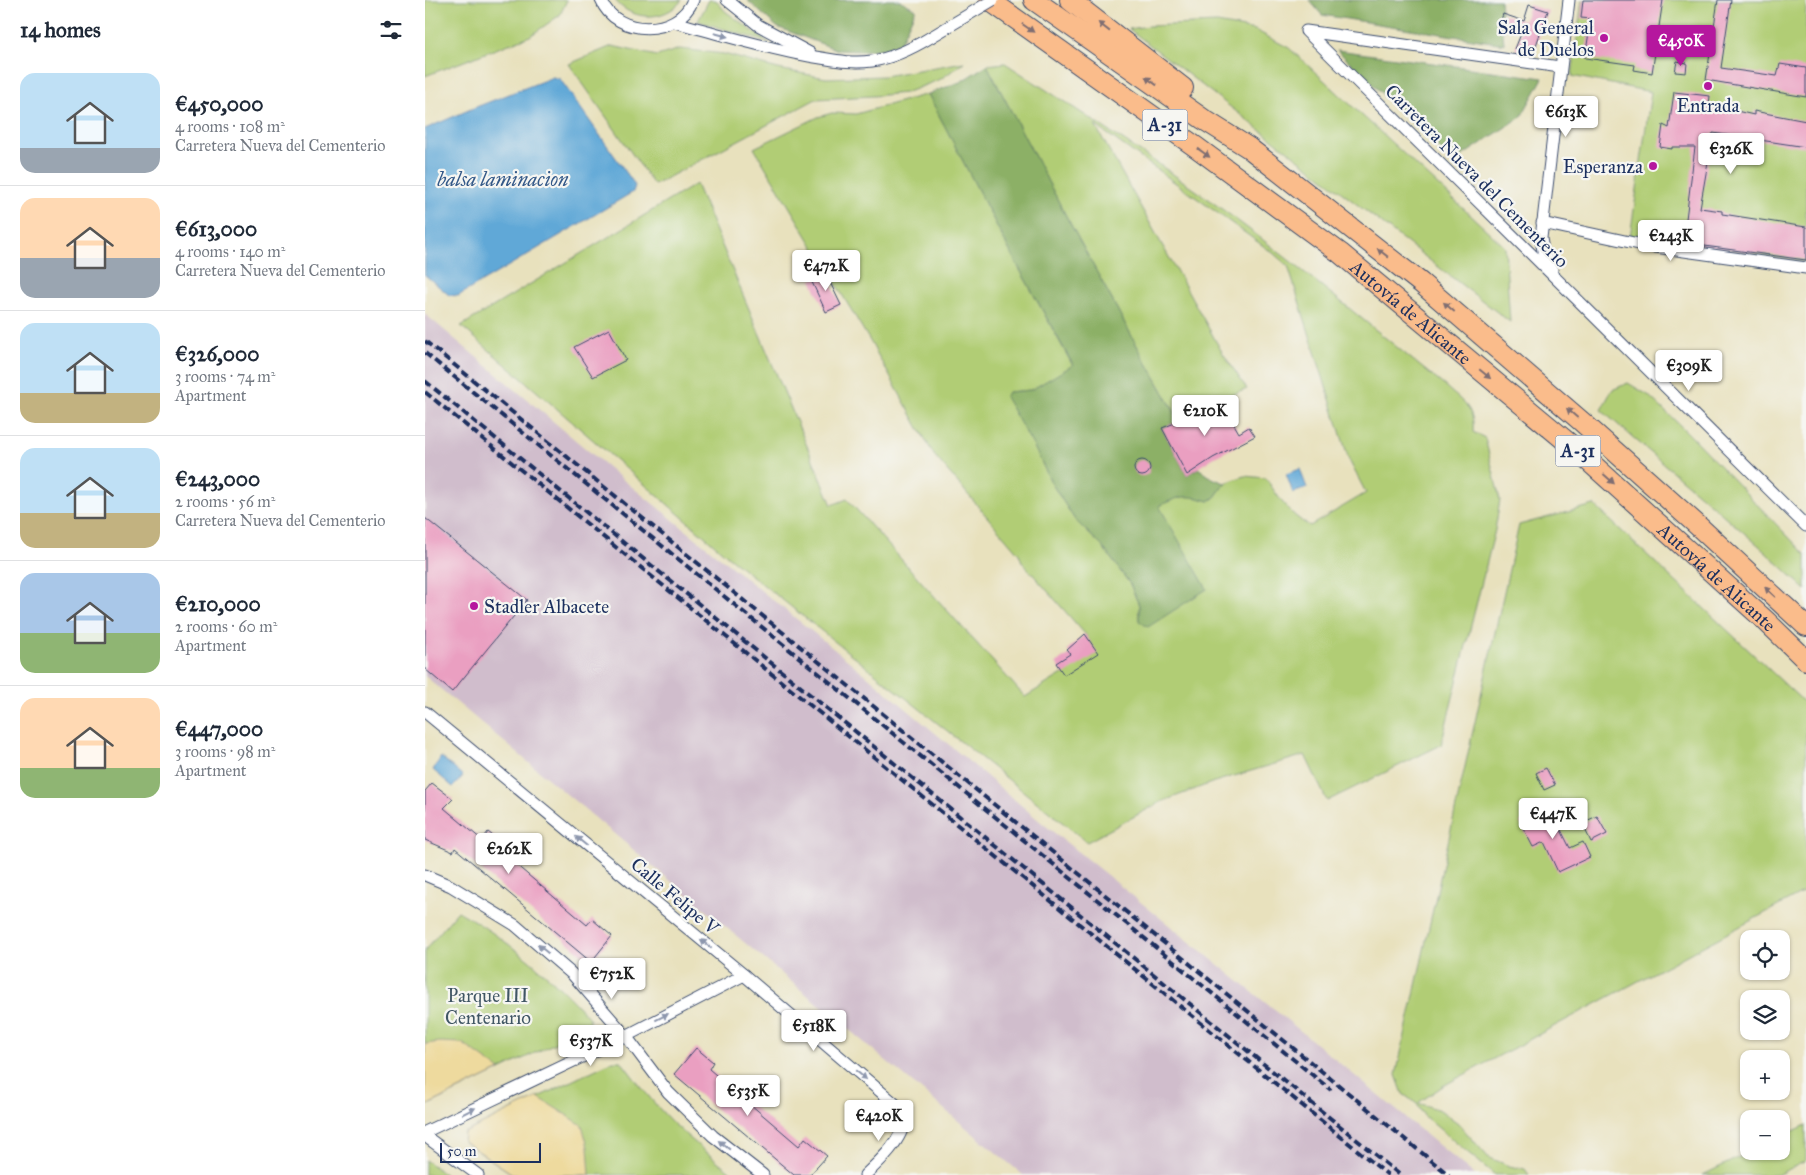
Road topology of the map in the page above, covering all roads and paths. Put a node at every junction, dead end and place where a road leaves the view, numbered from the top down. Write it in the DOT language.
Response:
graph roads {
  1 [pos="601,0"];
  2 [pos="693,0"];
  3 [pos="727,0"];
  4 [pos="989,0"];
  5 [pos="993,0"];
  6 [pos="1034,0"];
  7 [pos="1070,0"];
  8 [pos="1569,0"];
  9 [pos="674,22"];
  10 [pos="818,57"];
  11 [pos="1560,67"];
  12 [pos="1249,148"];
  13 [pos="1543,223"];
  14 [pos="1806,268"];
  15 [pos="1554,276"];
  16 [pos="1806,526"];
  17 [pos="1806,626"];
  18 [pos="1806,660"];
  19 [pos="425,712"];
  20 [pos="425,875"];
  21 [pos="744,975"];
  22 [pos="626,1036"];
  23 [pos="425,1134"];
  24 [pos="478,1175"];
  25 [pos="763,1175"];
  26 [pos="865,1175"];
  1 -- 9 [label="street"];
  2 -- 9 [label="street"];
  3 -- 10 [label="street"];
  4 -- 18 [label="highway, Autovía de Alicante / A-31, one-way"];
  5 -- 10 [label="street, bridge"];
  12 -- 6 [label="highway, Autovía de Alicante / A-31, one-way"];
  12 -- 7 [label="highway, one-way"];
  8 -- 11 [label="street"];
  9 -- 10 [label="street, one-way"];
  11 -- 13 [label="street"];
  11 -- 15 [label="street, Carretera Nueva del Cementerio"];
  17 -- 12 [label="highway, Autovía de Alicante / A-31, one-way"];
  13 -- 14 [label="street"];
  13 -- 15 [label="street"];
  15 -- 16 [label="street, Carretera Nueva del Cementerio"];
  21 -- 19 [label="street, Calle Felipe V, one-way"];
  22 -- 20 [label="street, one-way"];
  22 -- 21 [label="street, one-way"];
  21 -- 26 [label="street, Calle Felipe V, one-way"];
  23 -- 22 [label="street, one-way"];
  25 -- 22 [label="street, one-way"];
  23 -- 24 [label="street"];
}
